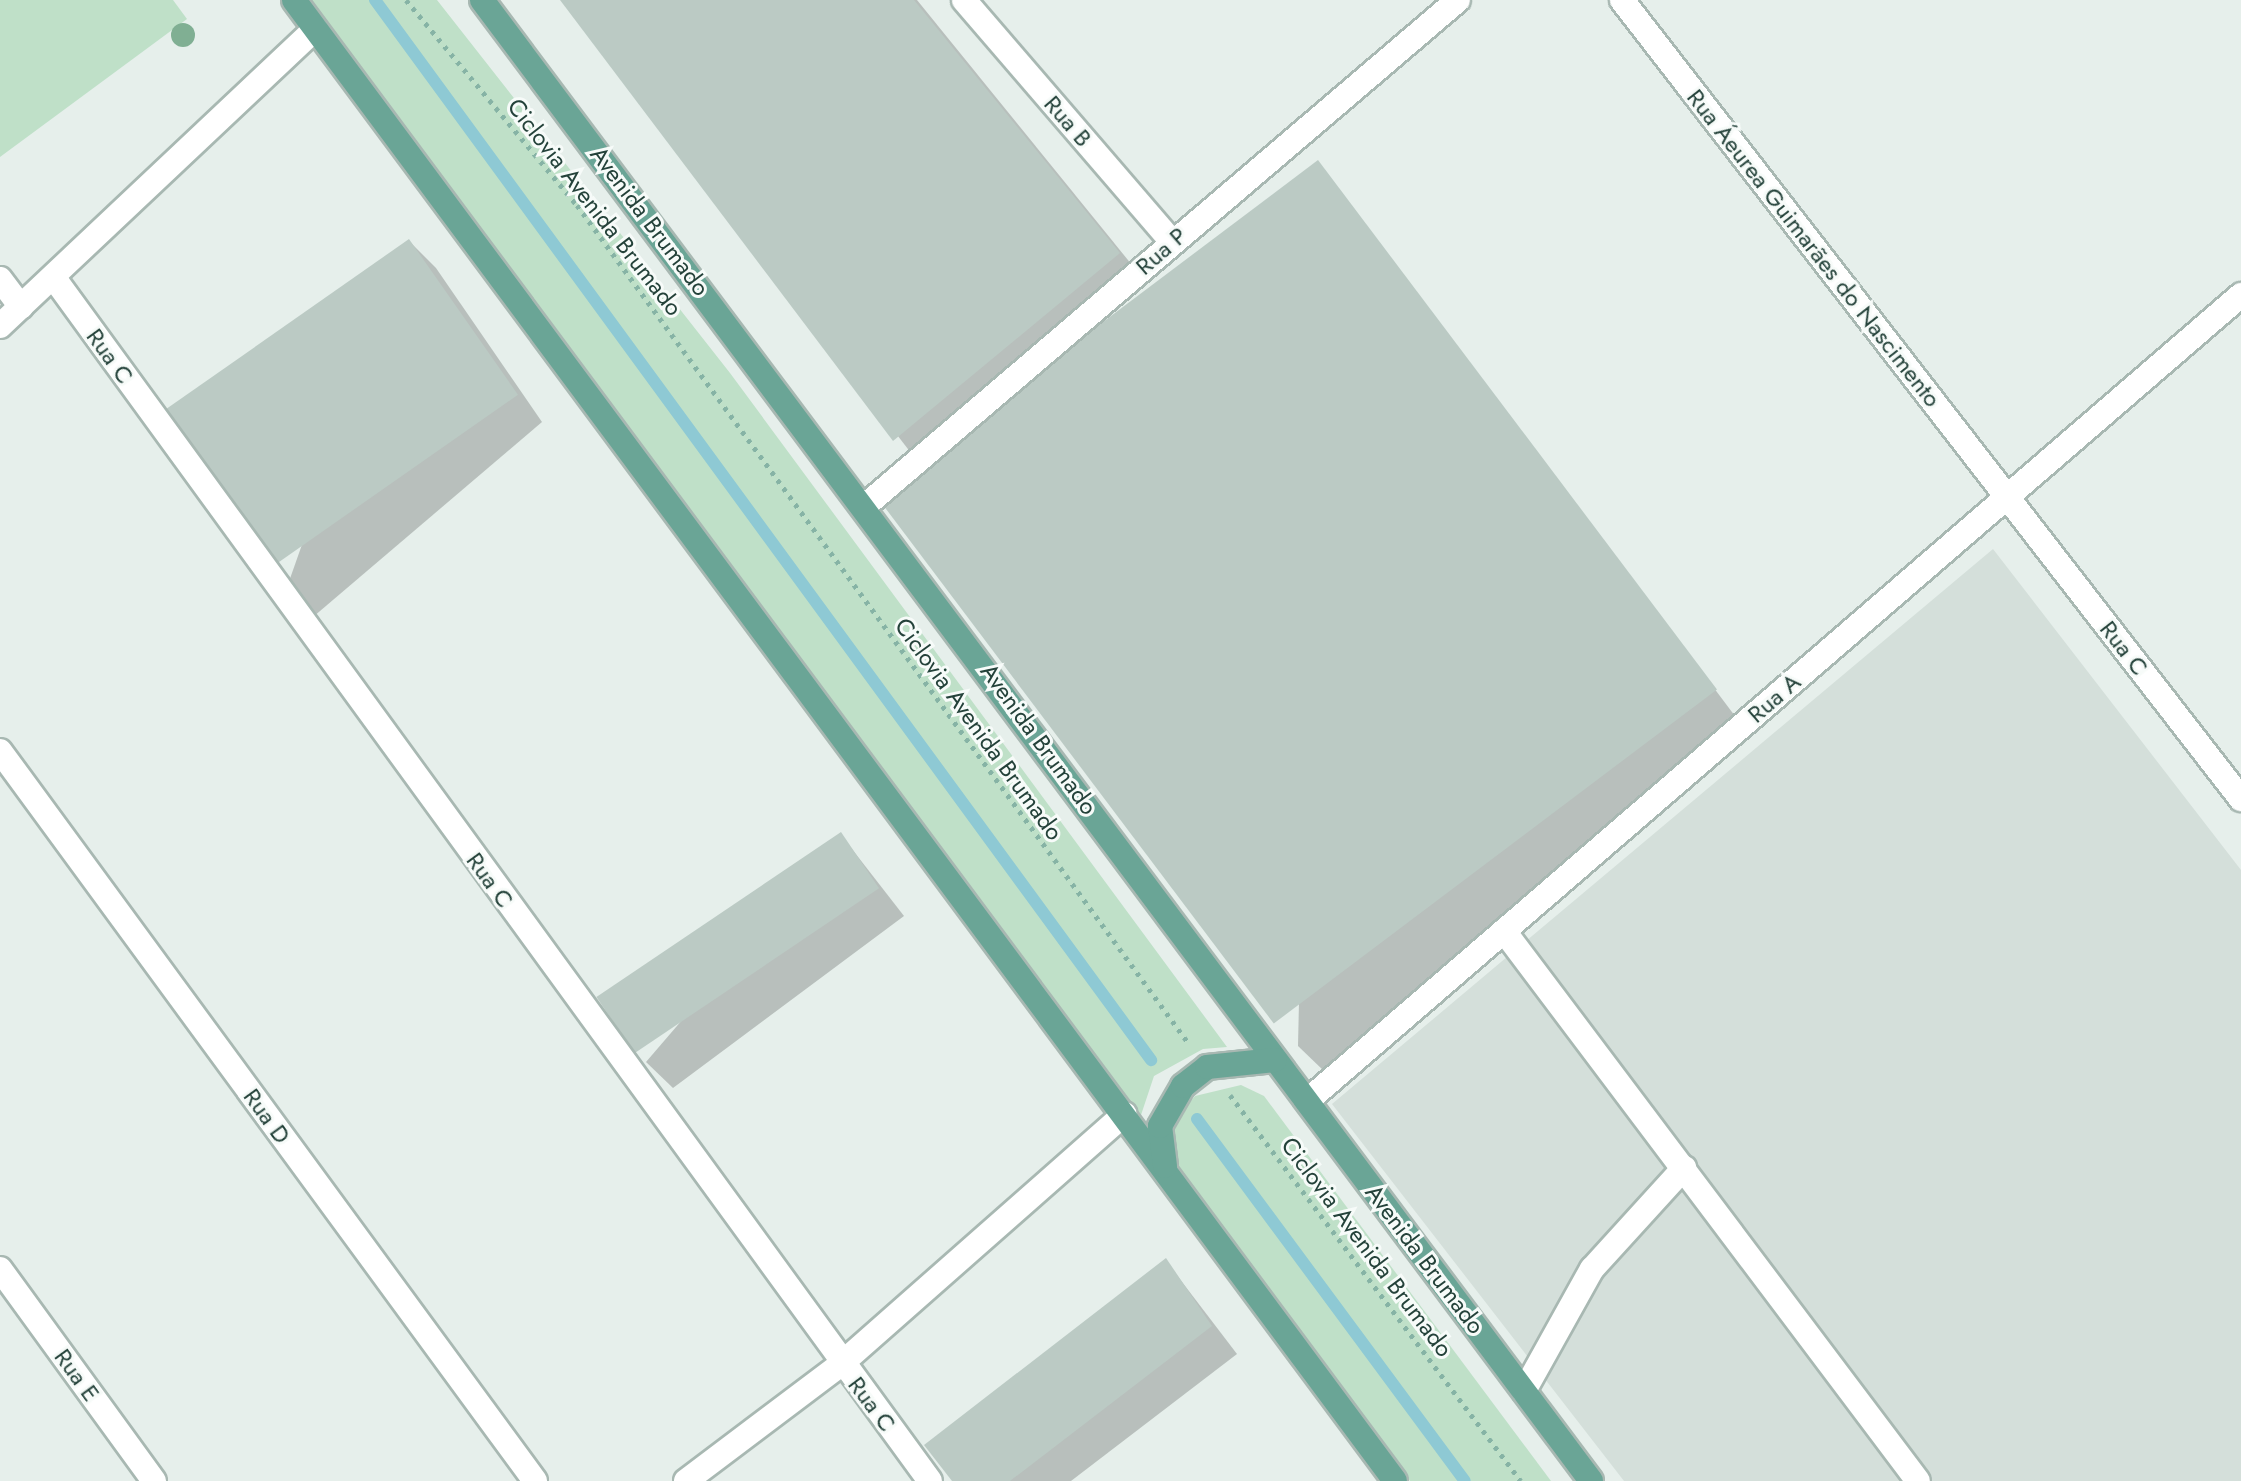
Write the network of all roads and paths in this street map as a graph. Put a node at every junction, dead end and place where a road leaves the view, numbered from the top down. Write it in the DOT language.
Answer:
graph roads {
  1 [pos="294,0"];
  2 [pos="406,0"];
  3 [pos="482,0"];
  4 [pos="964,0"];
  5 [pos="1458,0"];
  6 [pos="1622,0"];
  7 [pos="315,29"];
  8 [pos="1172,242"];
  9 [pos="54,278"];
  10 [pos="0,279"];
  11 [pos="2241,295"];
  12 [pos="21,307"];
  13 [pos="0,326"];
  14 [pos="2007,497"];
  15 [pos="866,505"];
  16 [pos="0,751"];
  17 [pos="2241,799"];
  18 [pos="1504,931"];
  19 [pos="1275,1060"];
  20 [pos="1207,1067"];
  21 [pos="1307,1101"];
  22 [pos="1125,1114"];
  23 [pos="1684,1168"];
  24 [pos="1166,1169"];
  25 [pos="0,1269"];
  26 [pos="841,1364"];
  27 [pos="1524,1391"];
  28 [pos="1391,1480"];
  29 [pos="154,1481"];
  30 [pos="535,1481"];
  31 [pos="686,1481"];
  32 [pos="930,1481"];
  33 [pos="1521,1481"];
  34 [pos="1591,1481"];
  35 [pos="1918,1481"];
  1 -- 7 [label="main road"];
  2 -- 20 [label="path, Ciclovia Avenida Brumado"];
  3 -- 15 [label="main road, Avenida Brumado"];
  4 -- 8 [label="street, Rua B"];
  5 -- 8 [label="street, Rua P"];
  6 -- 14 [label="street, Rua Áeurea Guimarães do Nascimento"];
  7 -- 9 [label="street"];
  7 -- 22 [label="main road"];
  8 -- 15 [label="street, Rua P"];
  9 -- 12 [label="street"];
  9 -- 26 [label="street, Rua C"];
  10 -- 12 [label="street"];
  11 -- 14 [label="street, Rua A"];
  12 -- 13 [label="street"];
  14 -- 17 [label="street, Rua C"];
  14 -- 18 [label="street, Rua A"];
  15 -- 19 [label="main road, Avenida Brumado"];
  16 -- 30 [label="street, Rua D"];
  18 -- 21 [label="street, Rua A"];
  18 -- 23 [label="street"];
  19 -- 20 [label="main road"];
  19 -- 21 [label="main road, Avenida Brumado"];
  20 -- 24 [label="main road"];
  20 -- 33 [label="path, Ciclovia Avenida Brumado"];
  21 -- 27 [label="main road, Avenida Brumado"];
  22 -- 24 [label="main road"];
  22 -- 26 [label="street"];
  23 -- 27 [label="street"];
  23 -- 35 [label="street"];
  24 -- 28 [label="main road"];
  25 -- 29 [label="street, Rua E"];
  26 -- 31 [label="street"];
  26 -- 32 [label="street, Rua C"];
  27 -- 34 [label="main road, Avenida Brumado"];
}
